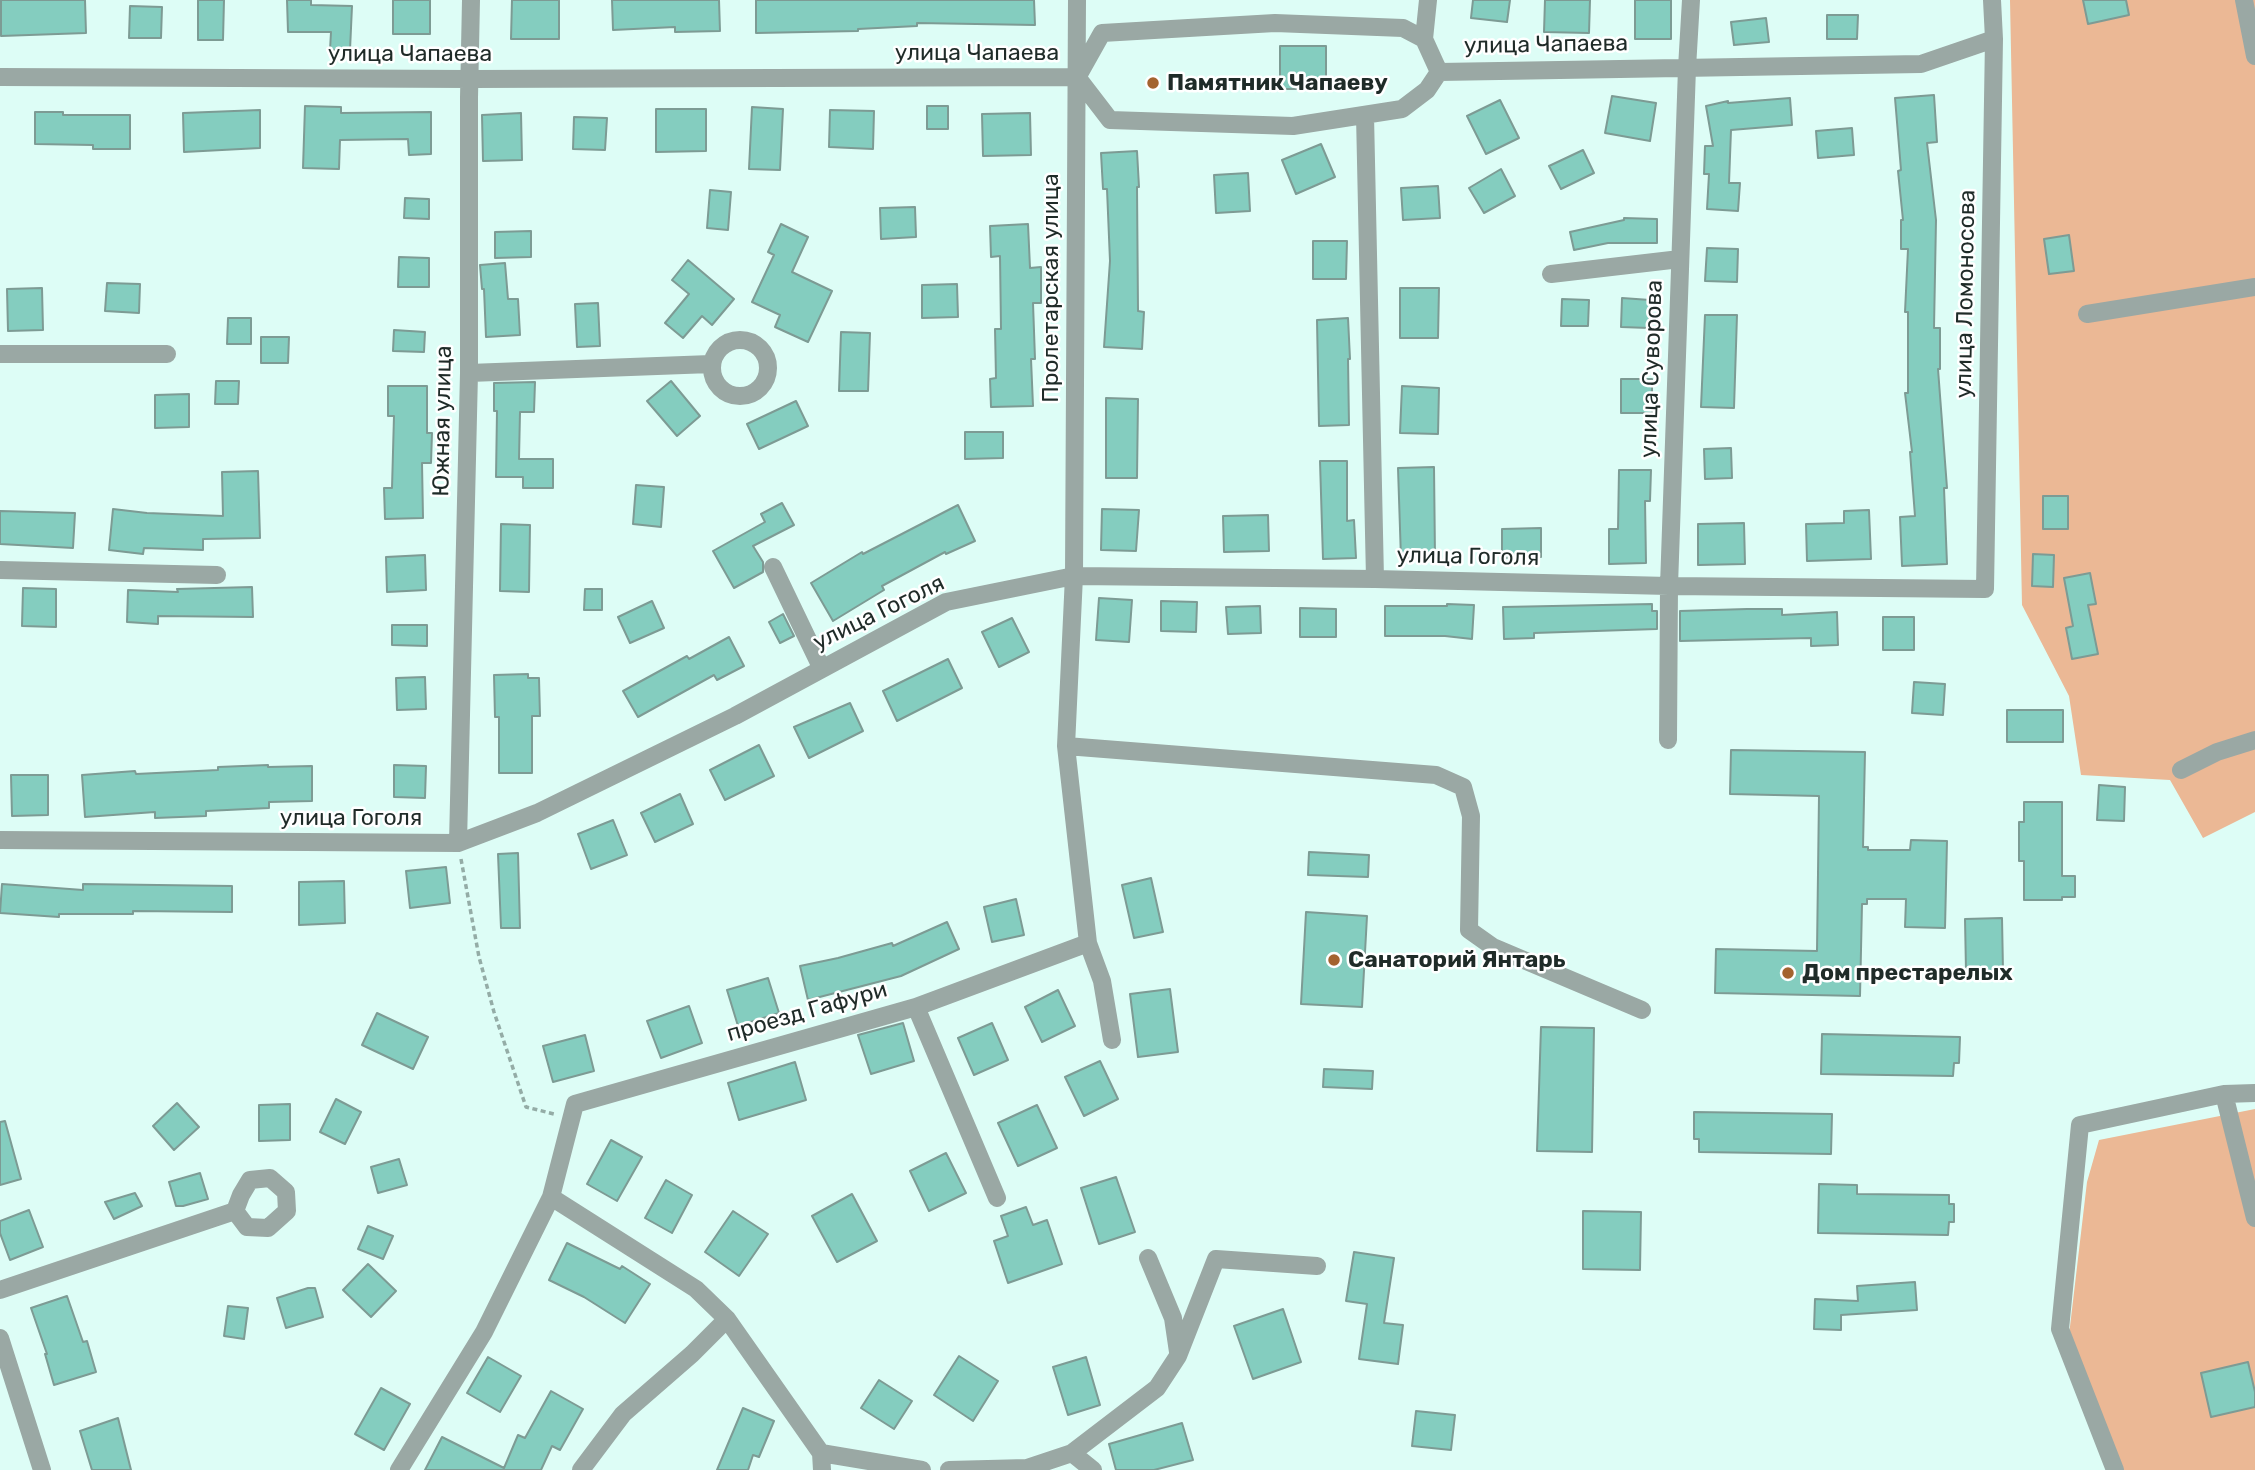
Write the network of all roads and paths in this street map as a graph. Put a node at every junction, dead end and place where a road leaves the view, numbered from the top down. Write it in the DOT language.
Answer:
graph roads {
  1 [pos="471,0"];
  2 [pos="1077,0"];
  3 [pos="1428,0"];
  4 [pos="1691,0"];
  5 [pos="1992,0"];
  6 [pos="2244,0"];
  7 [pos="1424,39"];
  8 [pos="1994,39"];
  9 [pos="2255,56"];
  10 [pos="1687,68"];
  11 [pos="1439,72"];
  12 [pos="0,77"];
  13 [pos="1077,77"];
  14 [pos="471,79"];
  15 [pos="1365,114"];
  16 [pos="1680,259"];
  17 [pos="1551,274"];
  18 [pos="2255,287"];
  19 [pos="2087,314"];
  20 [pos="0,354"];
  21 [pos="167,354"];
  22 [pos="711,364"];
  23 [pos="469,373"];
  24 [pos="774,567"];
  25 [pos="0,570"];
  26 [pos="217,575"];
  27 [pos="1074,576"];
  28 [pos="1375,579"];
  29 [pos="1669,586"];
  30 [pos="1986,589"];
  31 [pos="822,669"];
  32 [pos="1668,740"];
  33 [pos="2255,740"];
  34 [pos="1066,746"];
  35 [pos="2181,770"];
  36 [pos="0,840"];
  37 [pos="457,843"];
  38 [pos="1088,943"];
  39 [pos="916,1007"];
  40 [pos="1642,1010"];
  41 [pos="1112,1040"];
  42 [pos="2255,1093"];
  43 [pos="2224,1094"];
  44 [pos="572,1118"];
  45 [pos="551,1197"];
  46 [pos="997,1199"];
  47 [pos="235,1210"];
  48 [pos="2255,1218"];
  49 [pos="1147,1258"];
  50 [pos="1317,1266"];
  51 [pos="0,1290"];
  52 [pos="726,1319"];
  53 [pos="0,1338"];
  54 [pos="1178,1356"];
  55 [pos="1072,1453"];
  56 [pos="822,1462"];
  57 [pos="42,1470"];
  58 [pos="399,1470"];
  59 [pos="581,1470"];
  60 [pos="922,1470"];
  61 [pos="949,1470"];
  62 [pos="1093,1470"];
  63 [pos="2115,1470"];
  1 -- 14 [label="street, Южная улица"];
  2 -- 13 [label="street, Пролетарская улица"];
  3 -- 7 [label="street"];
  4 -- 10 [label="street, улица Суворова"];
  5 -- 8 [label="street, улица Ломоносова"];
  6 -- 9 [label="street"];
  7 -- 11 [label="street"];
  7 -- 13 [label="street"];
  8 -- 10 [label="street, улица Чапаева"];
  8 -- 30 [label="street, улица Ломоносова"];
  10 -- 11 [label="street, улица Чапаева"];
  10 -- 16 [label="street, улица Суворова"];
  11 -- 15 [label="street, улица Чапаева"];
  12 -- 14 [label="street, улица Чапаева"];
  13 -- 14 [label="street, улица Чапаева"];
  13 -- 15 [label="street, улица Чапаева"];
  13 -- 27 [label="street, Пролетарская улица"];
  14 -- 23 [label="street, Южная улица"];
  15 -- 28 [label="street"];
  16 -- 17 [label="street"];
  16 -- 29 [label="street, улица Суворова"];
  18 -- 19 [label="street"];
  20 -- 21 [label="street"];
  22 -- 23 [label="street"];
  23 -- 37 [label="street, Южная улица"];
  24 -- 31 [label="street"];
  25 -- 26 [label="street"];
  27 -- 28 [label="street, улица Гоголя"];
  27 -- 31 [label="street, улица Гоголя"];
  27 -- 34 [label="street"];
  28 -- 29 [label="street, улица Гоголя"];
  29 -- 30 [label="street, улица Гоголя"];
  29 -- 32 [label="street, улица Суворова"];
  31 -- 37 [label="street, улица Гоголя"];
  33 -- 35 [label="street"];
  34 -- 38 [label="street"];
  34 -- 40 [label="street"];
  36 -- 37 [label="street, улица Гоголя"];
  37 -- 44 [label="path"];
  38 -- 39 [label="street, проезд Гафури"];
  38 -- 41 [label="street"];
  39 -- 44 [label="street, проезд Гафури"];
  39 -- 46 [label="street"];
  42 -- 43 [label="street"];
  43 -- 48 [label="street"];
  43 -- 63 [label="street"];
  44 -- 45 [label="street"];
  45 -- 52 [label="street"];
  45 -- 58 [label="street"];
  47 -- 51 [label="street"];
  49 -- 54 [label="street"];
  50 -- 54 [label="street"];
  52 -- 56 [label="street"];
  52 -- 59 [label="street"];
  53 -- 57 [label="street"];
  54 -- 55 [label="street"];
  55 -- 61 [label="street"];
  55 -- 62 [label="street"];
  56 -- 60 [label="street"];
}
